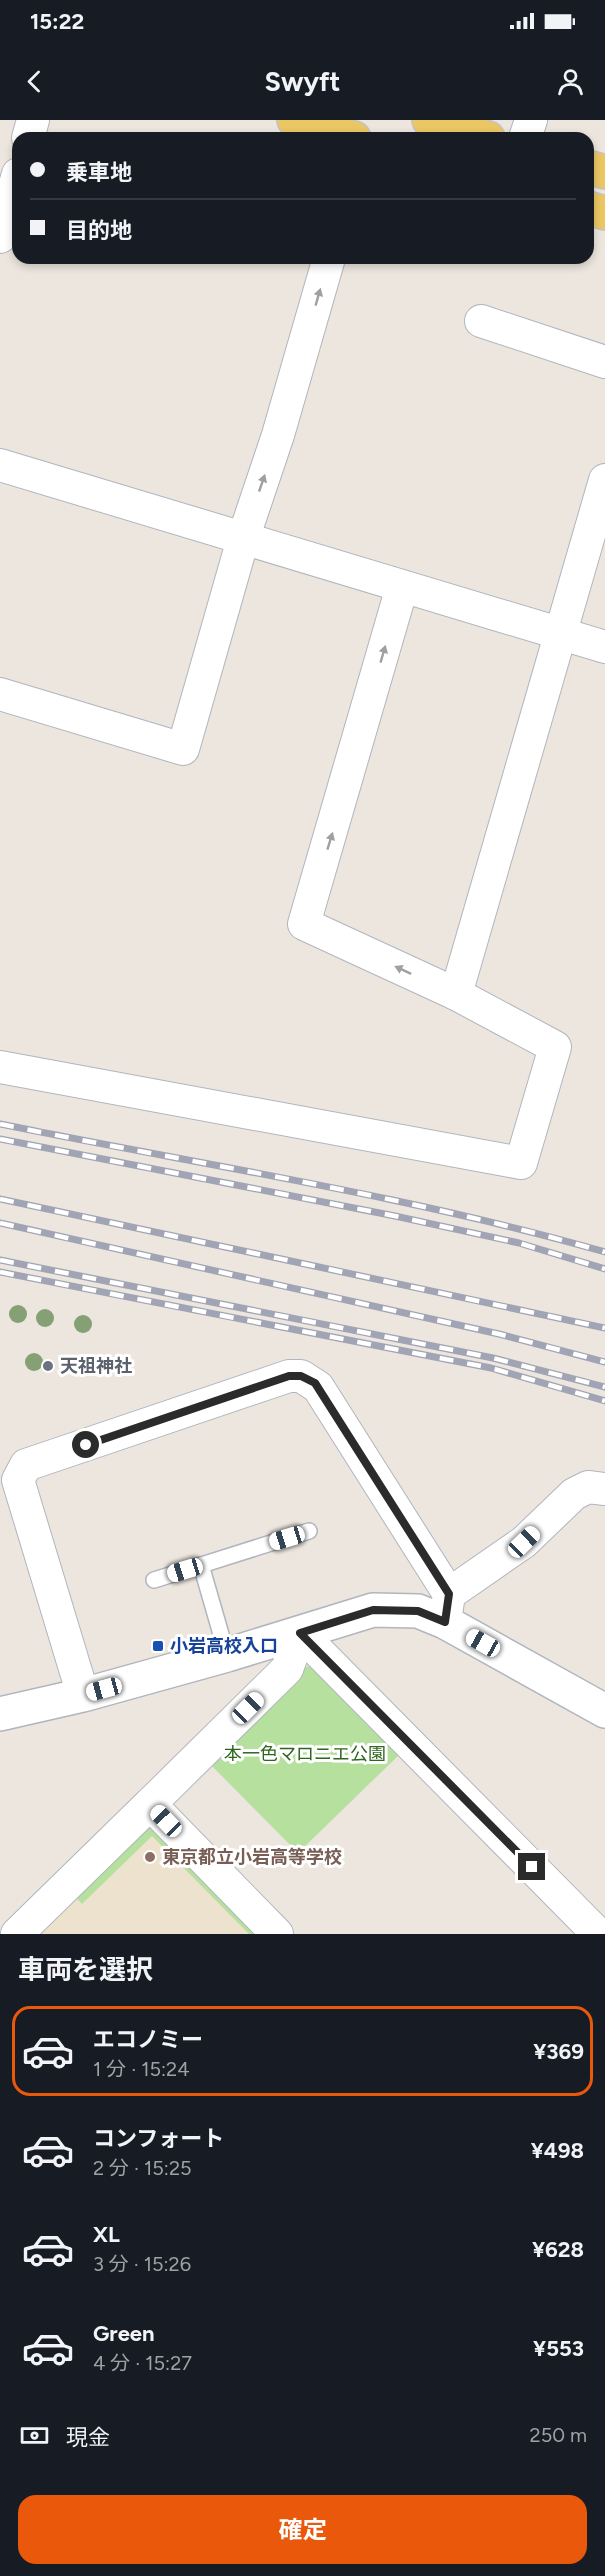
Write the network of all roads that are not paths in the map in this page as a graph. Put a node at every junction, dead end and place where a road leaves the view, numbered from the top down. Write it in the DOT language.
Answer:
graph roads {
  1 [pos="294,120"];
  2 [pos="429,120"];
  3 [pos="334,132"];
  4 [pos="468,132"];
  5 [pos="12,195"];
  6 [pos="0,237"];
  7 [pos="327,264"];
  8 [pos="481,321"];
  9 [pos="605,362"];
  10 [pos="0,465"];
  11 [pos="605,480"];
  12 [pos="243,538"];
  13 [pos="402,587"];
  14 [pos="560,635"];
  15 [pos="605,648"];
  16 [pos="0,694"];
  17 [pos="456,994"];
  18 [pos="0,1067"];
  19 [pos="605,1489"];
  20 [pos="309,1531"];
  21 [pos="201,1565"];
  22 [pos="154,1580"];
  23 [pos="447,1608"];
  24 [pos="300,1633"];
  25 [pos="227,1655"];
  26 [pos="83,1695"];
  27 [pos="605,1711"];
  28 [pos="0,1714"];
  29 [pos="150,1804"];
  30 [pos="17,1934"];
  31 [pos="277,1934"];
  32 [pos="598,1934"];
  1 -- 3 [label="main road"];
  2 -- 4 [label="main road"];
  5 -- 6 [label="street"];
  12 -- 7 [label="street, one-way"];
  8 -- 9 [label="street"];
  10 -- 12 [label="street"];
  11 -- 14 [label="street"];
  12 -- 13 [label="street"];
  12 -- 16 [label="street"];
  13 -- 14 [label="street"];
  17 -- 13 [label="street, one-way"];
  14 -- 15 [label="street"];
  14 -- 17 [label="street"];
  17 -- 18 [label="street"];
  19 -- 23 [label="street"];
  20 -- 21 [label="lane"];
  21 -- 22 [label="lane"];
  21 -- 25 [label="lane"];
  23 -- 24 [label="street"];
  23 -- 26 [label="street"];
  23 -- 27 [label="street"];
  24 -- 25 [label="street"];
  24 -- 29 [label="street"];
  24 -- 32 [label="street"];
  25 -- 26 [label="street"];
  26 -- 28 [label="street"];
  29 -- 30 [label="street"];
  29 -- 31 [label="street"];
}
